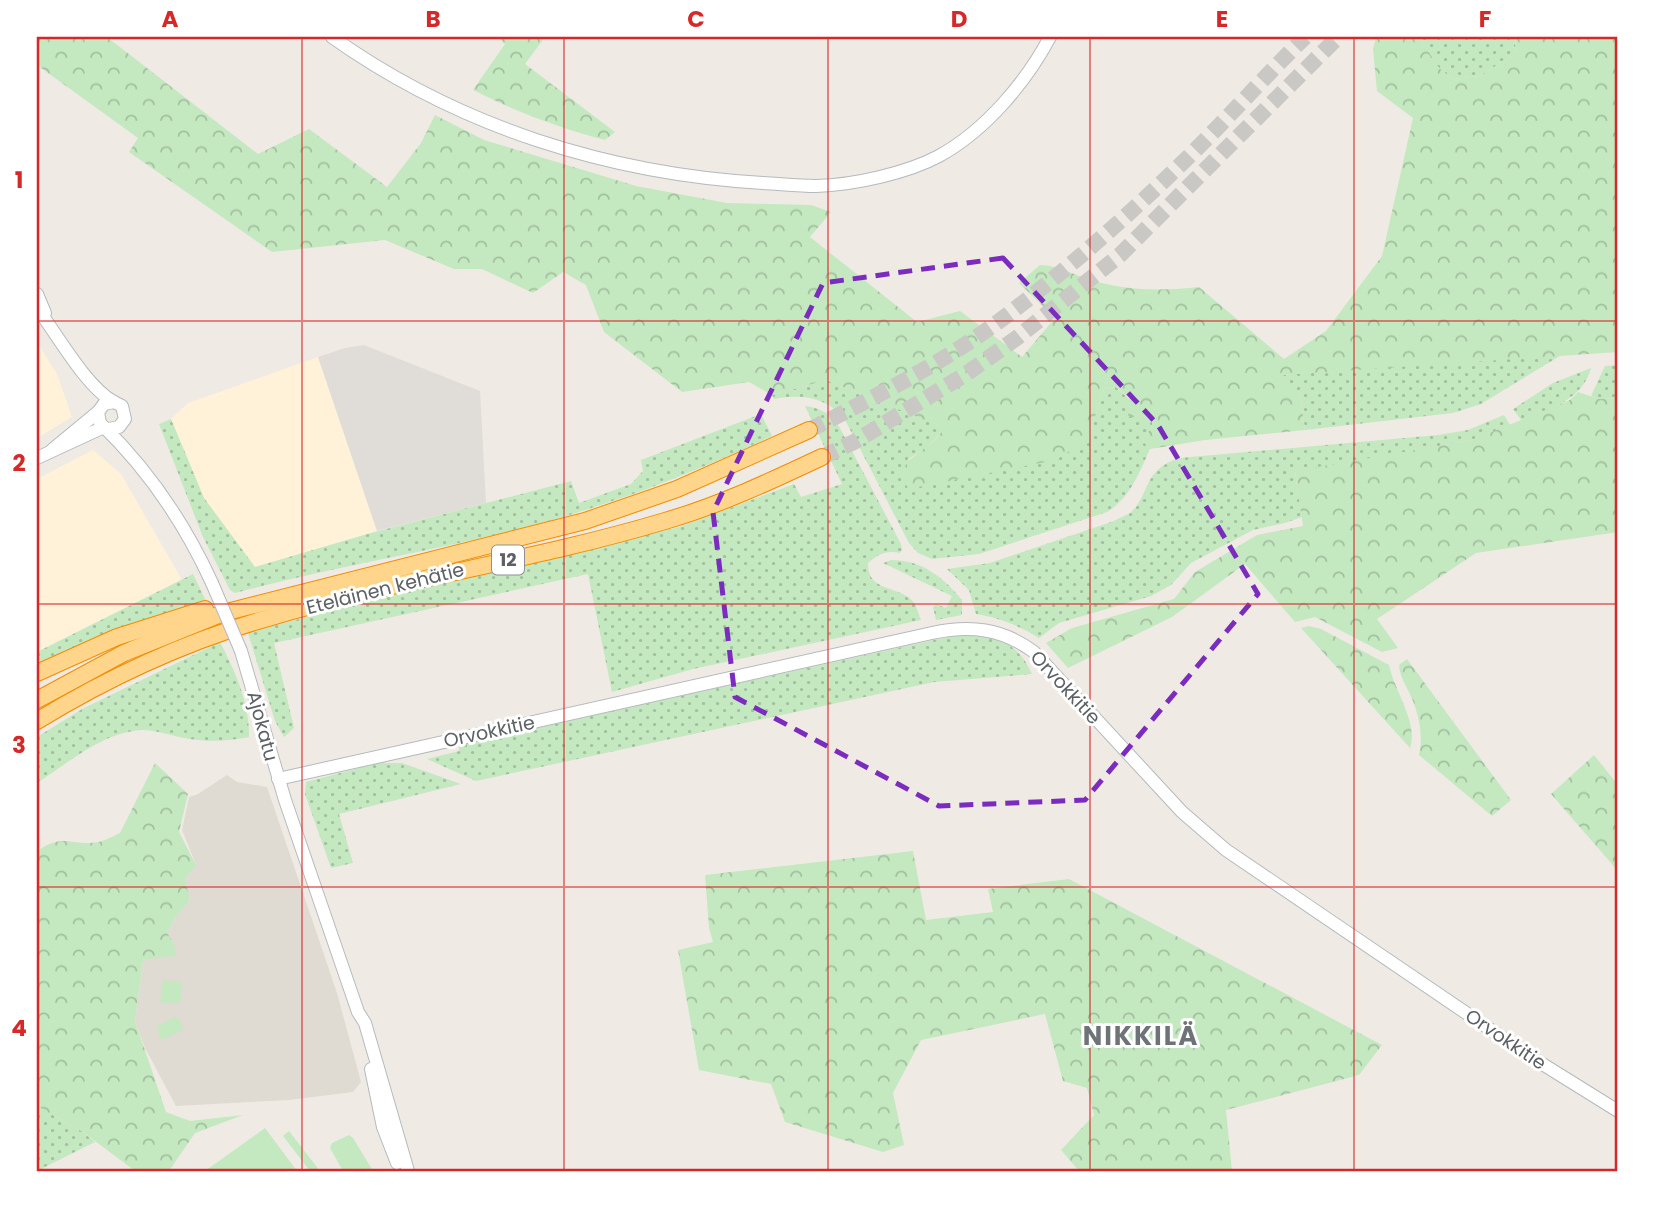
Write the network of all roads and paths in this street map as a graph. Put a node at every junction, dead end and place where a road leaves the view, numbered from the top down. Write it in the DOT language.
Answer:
graph roads {
  1 [pos="332,37"];
  2 [pos="1051,37"];
  3 [pos="37,294"];
  4 [pos="37,308"];
  5 [pos="48,323"];
  6 [pos="91,383"];
  7 [pos="114,402"];
  8 [pos="100,409"];
  9 [pos="122,424"];
  10 [pos="106,428"];
  11 [pos="809,430"];
  12 [pos="52,450"];
  13 [pos="134,457"];
  14 [pos="822,457"];
  15 [pos="37,458"];
  16 [pos="436,558"];
  17 [pos="37,673"];
  18 [pos="37,700"];
  19 [pos="37,721"];
  20 [pos="278,779"];
  21 [pos="358,1012"];
  22 [pos="1618,1111"];
  23 [pos="400,1171"];
  24 [pos="408,1171"];
  1 -- 2 [label="street"];
  3 -- 5 [label="street"];
  4 -- 5 [label="street"];
  5 -- 6 [label="street"];
  6 -- 7 [label="street"];
  6 -- 8 [label="street"];
  7 -- 8 [label="street"];
  7 -- 9 [label="street"];
  8 -- 10 [label="street"];
  8 -- 12 [label="street"];
  9 -- 10 [label="street"];
  9 -- 13 [label="street, Ajokatu"];
  10 -- 12 [label="street"];
  10 -- 13 [label="street, Ajokatu"];
  11 -- 16 [label="highway, Eteläinen kehätie / 12"];
  12 -- 15 [label="street"];
  13 -- 20 [label="street, Ajokatu, bridge"];
  14 -- 19 [label="highway, Eteläinen kehätie / 12"];
  16 -- 17 [label="highway"];
  16 -- 18 [label="highway, Eteläinen kehätie / 12"];
  20 -- 21 [label="street, Ajokatu"];
  20 -- 22 [label="street, Orvokkitie"];
  21 -- 23 [label="street, Ajokatu"];
  21 -- 24 [label="street, Ajokatu"];
}
